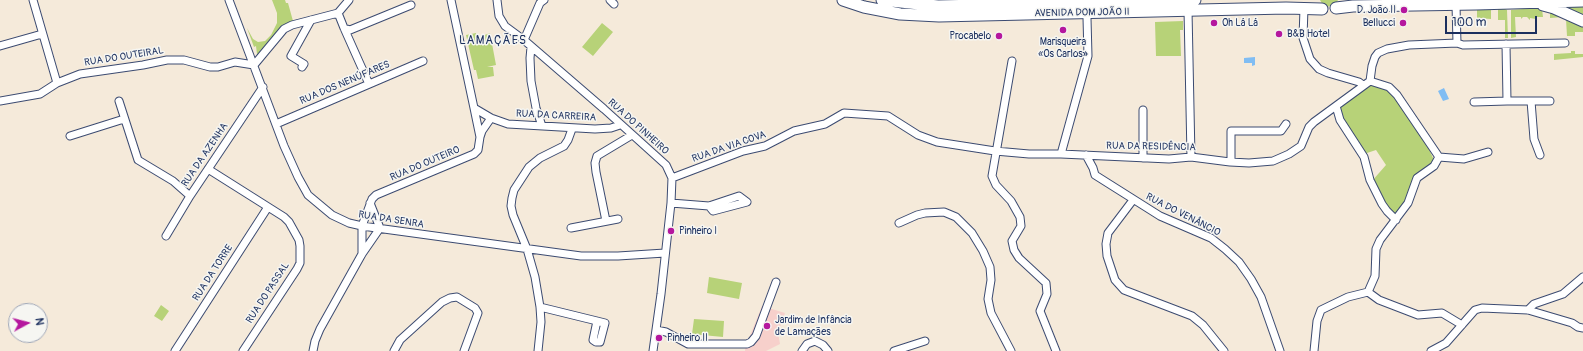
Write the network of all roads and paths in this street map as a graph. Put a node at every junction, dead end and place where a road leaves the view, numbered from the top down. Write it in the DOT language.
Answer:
graph roads {
  1 [pos="33,0"];
  2 [pos="229,0"];
  3 [pos="349,0"];
  4 [pos="451,0"];
  5 [pos="498,0"];
  6 [pos="544,0"];
  7 [pos="843,0"];
  8 [pos="882,0"];
  9 [pos="1152,0"];
  10 [pos="1196,0"];
  11 [pos="1583,1"];
  12 [pos="1534,3"];
  13 [pos="1319,4"];
  14 [pos="1338,4"];
  15 [pos="1456,4"];
  16 [pos="411,5"];
  17 [pos="1304,8"];
  18 [pos="1188,10"];
  19 [pos="338,13"];
  20 [pos="1087,18"];
  21 [pos="311,20"];
  22 [pos="1583,21"];
  23 [pos="344,28"];
  24 [pos="42,34"];
  25 [pos="524,40"];
  26 [pos="1457,43"];
  27 [pos="1565,43"];
  28 [pos="1506,44"];
  29 [pos="0,46"];
  30 [pos="531,47"];
  31 [pos="422,61"];
  32 [pos="1012,61"];
  33 [pos="254,65"];
  34 [pos="302,68"];
  35 [pos="57,83"];
  36 [pos="1366,83"];
  37 [pos="369,84"];
  38 [pos="263,87"];
  39 [pos="119,100"];
  40 [pos="0,101"];
  41 [pos="1507,101"];
  42 [pos="1531,101"];
  43 [pos="1550,101"];
  44 [pos="1474,102"];
  45 [pos="1336,106"];
  46 [pos="474,108"];
  47 [pos="1143,110"];
  48 [pos="491,118"];
  49 [pos="124,119"];
  50 [pos="276,124"];
  51 [pos="1286,124"];
  52 [pos="620,125"];
  53 [pos="542,126"];
  54 [pos="572,129"];
  55 [pos="632,135"];
  56 [pos="70,136"];
  57 [pos="480,137"];
  58 [pos="995,151"];
  59 [pos="1488,152"];
  60 [pos="1061,154"];
  61 [pos="1086,155"];
  62 [pos="1540,155"];
  63 [pos="1102,156"];
  64 [pos="1191,157"];
  65 [pos="1439,157"];
  66 [pos="1143,158"];
  67 [pos="1231,162"];
  68 [pos="1093,168"];
  69 [pos="208,169"];
  70 [pos="672,178"];
  71 [pos="190,196"];
  72 [pos="1133,200"];
  73 [pos="370,203"];
  74 [pos="671,203"];
  75 [pos="709,206"];
  76 [pos="268,207"];
  77 [pos="618,219"];
  78 [pos="1396,220"];
  79 [pos="606,221"];
  80 [pos="899,223"];
  81 [pos="362,226"];
  82 [pos="380,228"];
  83 [pos="571,228"];
  84 [pos="166,236"];
  85 [pos="527,250"];
  86 [pos="665,253"];
  87 [pos="362,254"];
  88 [pos="1583,277"];
  89 [pos="776,282"];
  90 [pos="1368,292"];
  91 [pos="540,307"];
  92 [pos="1528,310"];
  93 [pos="597,321"];
  94 [pos="1462,325"];
  95 [pos="1583,328"];
  96 [pos="656,330"];
  97 [pos="925,341"];
  98 [pos="175,351"];
  99 [pos="243,351"];
  100 [pos="313,351"];
  101 [pos="394,351"];
  102 [pos="464,351"];
  103 [pos="538,351"];
  104 [pos="653,351"];
  105 [pos="802,351"];
  106 [pos="828,351"];
  107 [pos="894,351"];
  108 [pos="1011,351"];
  109 [pos="1056,351"];
  110 [pos="1224,351"];
  111 [pos="1280,351"];
  112 [pos="1314,351"];
  113 [pos="1430,351"];
  1 -- 24 [label="street"];
  2 -- 33 [label="street, RUA DA SENRA"];
  3 -- 19 [label="street"];
  4 -- 46 [label="street"];
  5 -- 25 [label="street, RUA DO PINHEIRO"];
  6 -- 25 [label="street"];
  7 -- 18 [label="main road, AVENIDA DOM JOÃO II"];
  8 -- 9 [label="main road, AVENIDA DOM JOÃO II"];
  9 -- 10 [label="main road, AVENIDA DOM JOÃO II"];
  11 -- 12 [label="main road, AVENIDA DOM JOÃO II"];
  12 -- 15 [label="main road, AVENIDA DOM JOÃO II"];
  12 -- 22 [label="main road"];
  13 -- 14 [label="main road, AVENIDA DOM JOÃO II"];
  13 -- 17 [label="main road, AVENIDA DOM JOÃO II"];
  14 -- 15 [label="main road, AVENIDA DOM JOÃO II"];
  15 -- 26 [label="street"];
  16 -- 23 [label="street"];
  17 -- 18 [label="main road, AVENIDA DOM JOÃO II"];
  17 -- 36 [label="street"];
  18 -- 64 [label="street"];
  19 -- 21 [label="street"];
  19 -- 23 [label="street"];
  20 -- 60 [label="street"];
  21 -- 33 [label="street"];
  21 -- 34 [label="street"];
  23 -- 37 [label="street"];
  24 -- 29 [label="street"];
  24 -- 35 [label="street"];
  25 -- 30 [label="street, RUA DO PINHEIRO"];
  26 -- 28 [label="street"];
  26 -- 36 [label="street"];
  27 -- 28 [label="street"];
  28 -- 41 [label="street"];
  30 -- 52 [label="street, RUA DO PINHEIRO"];
  30 -- 53 [label="street"];
  31 -- 37 [label="street, RUA DOS NENÚFARES"];
  32 -- 58 [label="street"];
  33 -- 35 [label="street, RUA DO OUTEIRAL"];
  33 -- 38 [label="street, RUA DA SENRA"];
  35 -- 40 [label="street, RUA DO OUTEIRAL"];
  36 -- 45 [label="street, RUA DA RESIDÊNCIA"];
  36 -- 65 [label="street"];
  37 -- 50 [label="street, RUA DOS NENÚFARES"];
  38 -- 50 [label="street, RUA DA SENRA"];
  38 -- 69 [label="street, RUA DA AZENHA"];
  39 -- 49 [label="street"];
  41 -- 42 [label="street"];
  41 -- 44 [label="street"];
  42 -- 43 [label="street"];
  42 -- 62 [label="street"];
  45 -- 67 [label="street, RUA DA RESIDÊNCIA"];
  45 -- 78 [label="street"];
  46 -- 48 [label="street, RUA DA CARREIRA"];
  46 -- 57 [label="street"];
  47 -- 66 [label="street"];
  48 -- 53 [label="street, RUA DA CARREIRA"];
  48 -- 57 [label="street"];
  49 -- 56 [label="street"];
  49 -- 71 [label="street"];
  50 -- 81 [label="street, RUA DA SENRA"];
  51 -- 67 [label="street"];
  52 -- 54 [label="street, RUA DA CARREIRA"];
  52 -- 55 [label="street, RUA DO PINHEIRO"];
  53 -- 54 [label="street, RUA DA CARREIRA"];
  54 -- 85 [label="street"];
  55 -- 70 [label="street, RUA DO PINHEIRO"];
  55 -- 79 [label="street"];
  57 -- 73 [label="street, RUA DO OUTEIRO"];
  58 -- 60 [label="street, RUA DA VIA COVA"];
  58 -- 70 [label="street, RUA DA VIA COVA"];
  58 -- 109 [label="street"];
  59 -- 65 [label="street"];
  60 -- 61 [label="street, RUA DA RESIDÊNCIA"];
  61 -- 63 [label="street, RUA DA RESIDÊNCIA"];
  61 -- 68 [label="street, RUA DO VENÂNCIO"];
  63 -- 66 [label="street, RUA DA RESIDÊNCIA"];
  63 -- 68 [label="street"];
  64 -- 66 [label="street, RUA DA RESIDÊNCIA"];
  64 -- 67 [label="street, RUA DA RESIDÊNCIA"];
  65 -- 78 [label="street"];
  68 -- 72 [label="street, RUA DO VENÂNCIO"];
  69 -- 71 [label="street, RUA DA AZENHA"];
  69 -- 76 [label="street, RUA DO PASSAL"];
  70 -- 74 [label="street"];
  71 -- 84 [label="street, RUA DA AZENHA"];
  72 -- 110 [label="street, RUA DO VENÂNCIO"];
  72 -- 111 [label="street, RUA DO VENÂNCIO"];
  73 -- 81 [label="street"];
  73 -- 82 [label="street"];
  74 -- 75 [label="street"];
  74 -- 86 [label="street"];
  76 -- 98 [label="street, RUA DA TORRE"];
  76 -- 99 [label="street, RUA DO PASSAL"];
  77 -- 79 [label="street"];
  78 -- 90 [label="street"];
  79 -- 83 [label="street"];
  80 -- 108 [label="street"];
  81 -- 82 [label="street, RUA DA SENRA"];
  81 -- 87 [label="street"];
  82 -- 85 [label="street, RUA DA SENRA"];
  82 -- 87 [label="street"];
  85 -- 86 [label="street, RUA DA SENRA"];
  85 -- 91 [label="street"];
  86 -- 96 [label="street"];
  87 -- 100 [label="street"];
  88 -- 92 [label="street"];
  89 -- 96 [label="street"];
  90 -- 94 [label="street"];
  90 -- 112 [label="street"];
  91 -- 93 [label="street"];
  91 -- 103 [label="street"];
  92 -- 94 [label="street"];
  92 -- 95 [label="street"];
  94 -- 113 [label="street"];
  96 -- 104 [label="street"];
  97 -- 107 [label="street"];
  101 -- 102 [label="street"];
  105 -- 106 [label="street"];
}
